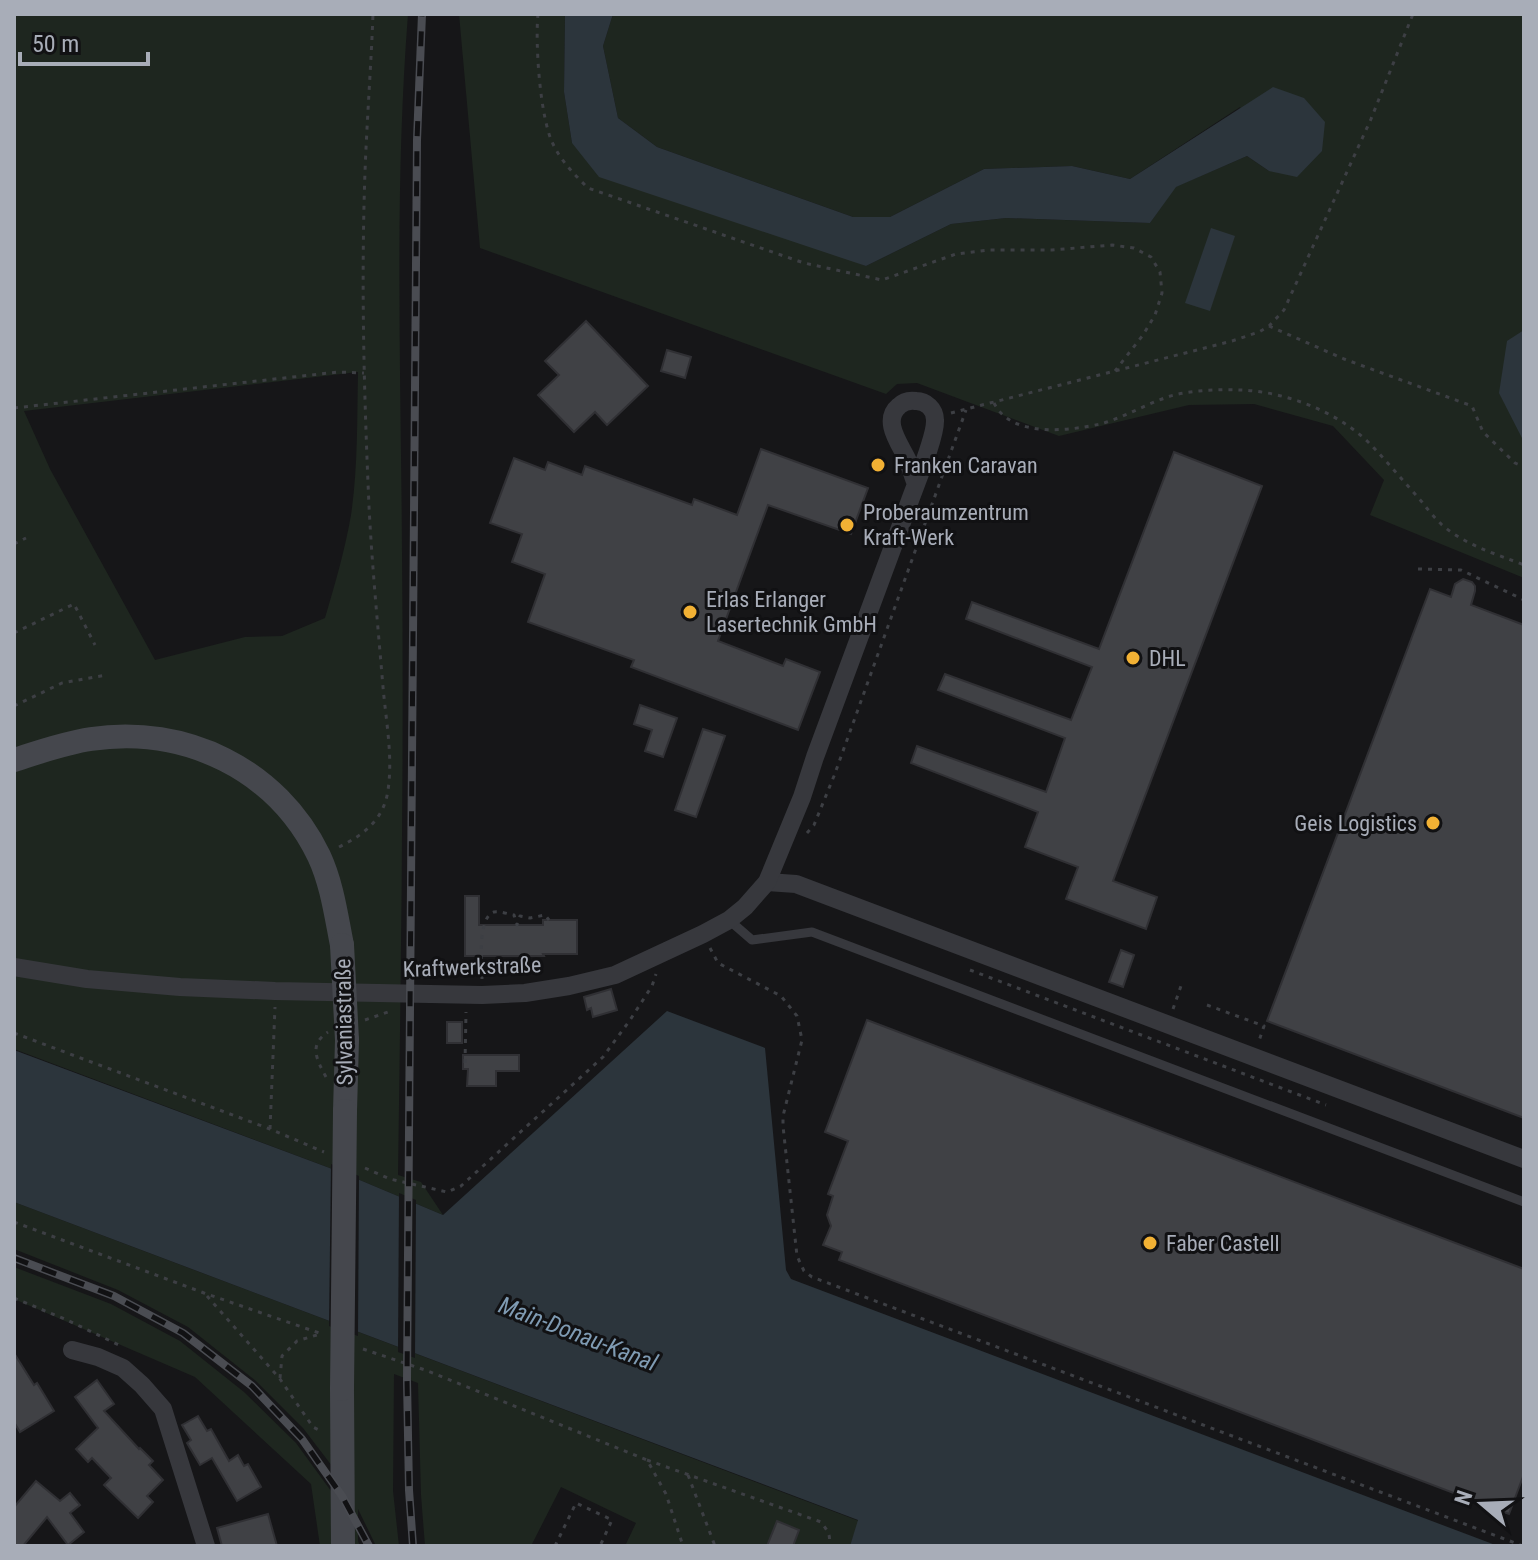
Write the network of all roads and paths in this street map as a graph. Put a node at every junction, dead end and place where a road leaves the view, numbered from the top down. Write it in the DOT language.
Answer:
graph roads {
  1 [pos="373,14"];
  2 [pos="538,14"];
  3 [pos="1413,14"];
  4 [pos="1269,326"];
  5 [pos="1115,371"];
  6 [pos="364,373"];
  7 [pos="994,403"];
  8 [pos="14,408"];
  9 [pos="1524,467"];
  10 [pos="916,484"];
  11 [pos="26,538"];
  12 [pos="14,544"];
  13 [pos="1524,565"];
  14 [pos="1418,569"];
  15 [pos="1524,600"];
  16 [pos="14,633"];
  17 [pos="95,645"];
  18 [pos="106,675"];
  19 [pos="14,706"];
  20 [pos="14,760"];
  21 [pos="807,833"];
  22 [pos="359,837"];
  23 [pos="767,882"];
  24 [pos="549,920"];
  25 [pos="729,920"];
  26 [pos="703,934"];
  27 [pos="14,967"];
  28 [pos="658,969"];
  29 [pos="1181,986"];
  30 [pos="275,991"];
  31 [pos="473,1000"];
  32 [pos="1207,1005"];
  33 [pos="1167,1024"];
  34 [pos="14,1033"];
  35 [pos="1254,1056"];
  36 [pos="465,1063"];
  37 [pos="1524,1159"];
  38 [pos="461,1186"];
  39 [pos="1524,1202"];
  40 [pos="14,1222"];
  41 [pos="204,1293"];
  42 [pos="14,1298"];
  43 [pos="320,1334"];
  44 [pos="334,1339"];
  45 [pos="361,1348"];
  46 [pos="72,1350"];
  47 [pos="129,1351"];
  48 [pos="280,1379"];
  49 [pos="313,1427"];
  50 [pos="647,1460"];
  51 [pos="688,1475"];
  52 [pos="206,1546"];
  53 [pos="343,1546"];
  54 [pos="555,1546"];
  55 [pos="600,1546"];
  56 [pos="683,1546"];
  57 [pos="715,1546"];
  58 [pos="827,1546"];
  59 [pos="1523,1546"];
  1 -- 6 [label="path"];
  2 -- 5 [label="path"];
  3 -- 4 [label="path"];
  4 -- 5 [label="path"];
  4 -- 9 [label="path"];
  5 -- 7 [label="path"];
  6 -- 8 [label="path"];
  6 -- 22 [label="path"];
  7 -- 13 [label="path"];
  7 -- 21 [label="path"];
  10 -- 23 [label="street, Kraftwerkstraße"];
  11 -- 12 [label="path"];
  14 -- 15 [label="path"];
  16 -- 17 [label="path"];
  18 -- 19 [label="path"];
  20 -- 53 [label="street, Sylvaniastraße, bridge"];
  23 -- 25 [label="street, Kraftwerkstraße"];
  23 -- 33 [label="street"];
  24 -- 31 [label="path"];
  25 -- 26 [label="street, Kraftwerkstraße"];
  25 -- 39 [label="lane"];
  26 -- 31 [label="street, Kraftwerkstraße"];
  26 -- 59 [label="path"];
  27 -- 30 [label="street, Kraftwerkstraße"];
  28 -- 38 [label="path"];
  29 -- 33 [label="path"];
  30 -- 31 [label="street, Kraftwerkstraße"];
  30 -- 34 [label="path"];
  31 -- 36 [label="path"];
  32 -- 35 [label="path"];
  33 -- 35 [label="street"];
  35 -- 37 [label="street"];
  40 -- 41 [label="path"];
  41 -- 43 [label="path"];
  41 -- 48 [label="path"];
  42 -- 47 [label="path"];
  43 -- 44 [label="path"];
  43 -- 48 [label="path"];
  45 -- 50 [label="path"];
  46 -- 52 [label="street"];
  48 -- 49 [label="path"];
  50 -- 51 [label="path"];
  50 -- 56 [label="path"];
  51 -- 57 [label="path"];
  51 -- 58 [label="path"];
  54 -- 55 [label="path"];
}
